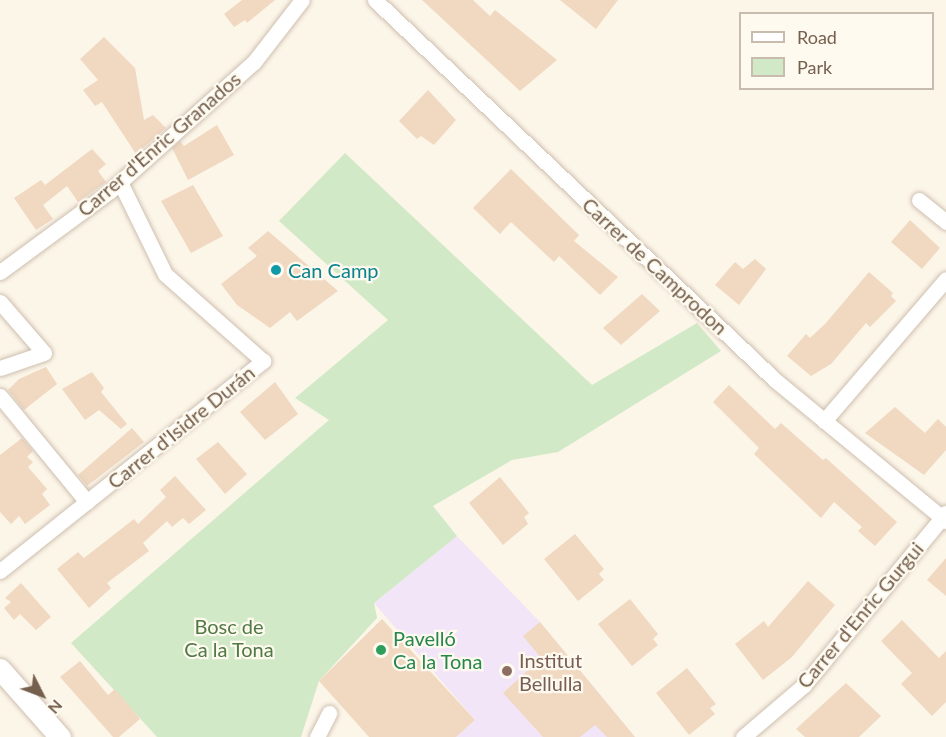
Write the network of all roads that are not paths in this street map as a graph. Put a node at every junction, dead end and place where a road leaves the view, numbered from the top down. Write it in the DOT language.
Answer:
graph roads {
  1 [pos="302,0"];
  2 [pos="375,0"];
  3 [pos="120,182"];
  4 [pos="919,200"];
  5 [pos="946,222"];
  6 [pos="0,272"];
  7 [pos="946,279"];
  8 [pos="0,302"];
  9 [pos="0,368"];
  10 [pos="0,396"];
  11 [pos="824,421"];
  12 [pos="87,502"];
  13 [pos="945,517"];
  14 [pos="0,571"];
  15 [pos="0,669"];
  16 [pos="329,713"];
  17 [pos="60,737"];
  18 [pos="317,737"];
  19 [pos="743,737"];
  1 -- 3 [label="street, Carrer d'Enric Granados"];
  2 -- 11 [label="street, Carrer de Camprodon"];
  3 -- 6 [label="street, Carrer d'Enric Granados"];
  3 -- 12 [label="street, Carrer d'Isidre Durán"];
  4 -- 5 [label="street"];
  7 -- 11 [label="street"];
  8 -- 9 [label="street"];
  10 -- 12 [label="street"];
  11 -- 13 [label="street, Carrer de Camprodon"];
  12 -- 14 [label="street, Carrer d'Isidre Durán"];
  13 -- 19 [label="street, Carrer d'Enric Gurgui"];
  15 -- 17 [label="street"];
  16 -- 18 [label="street"];
}
